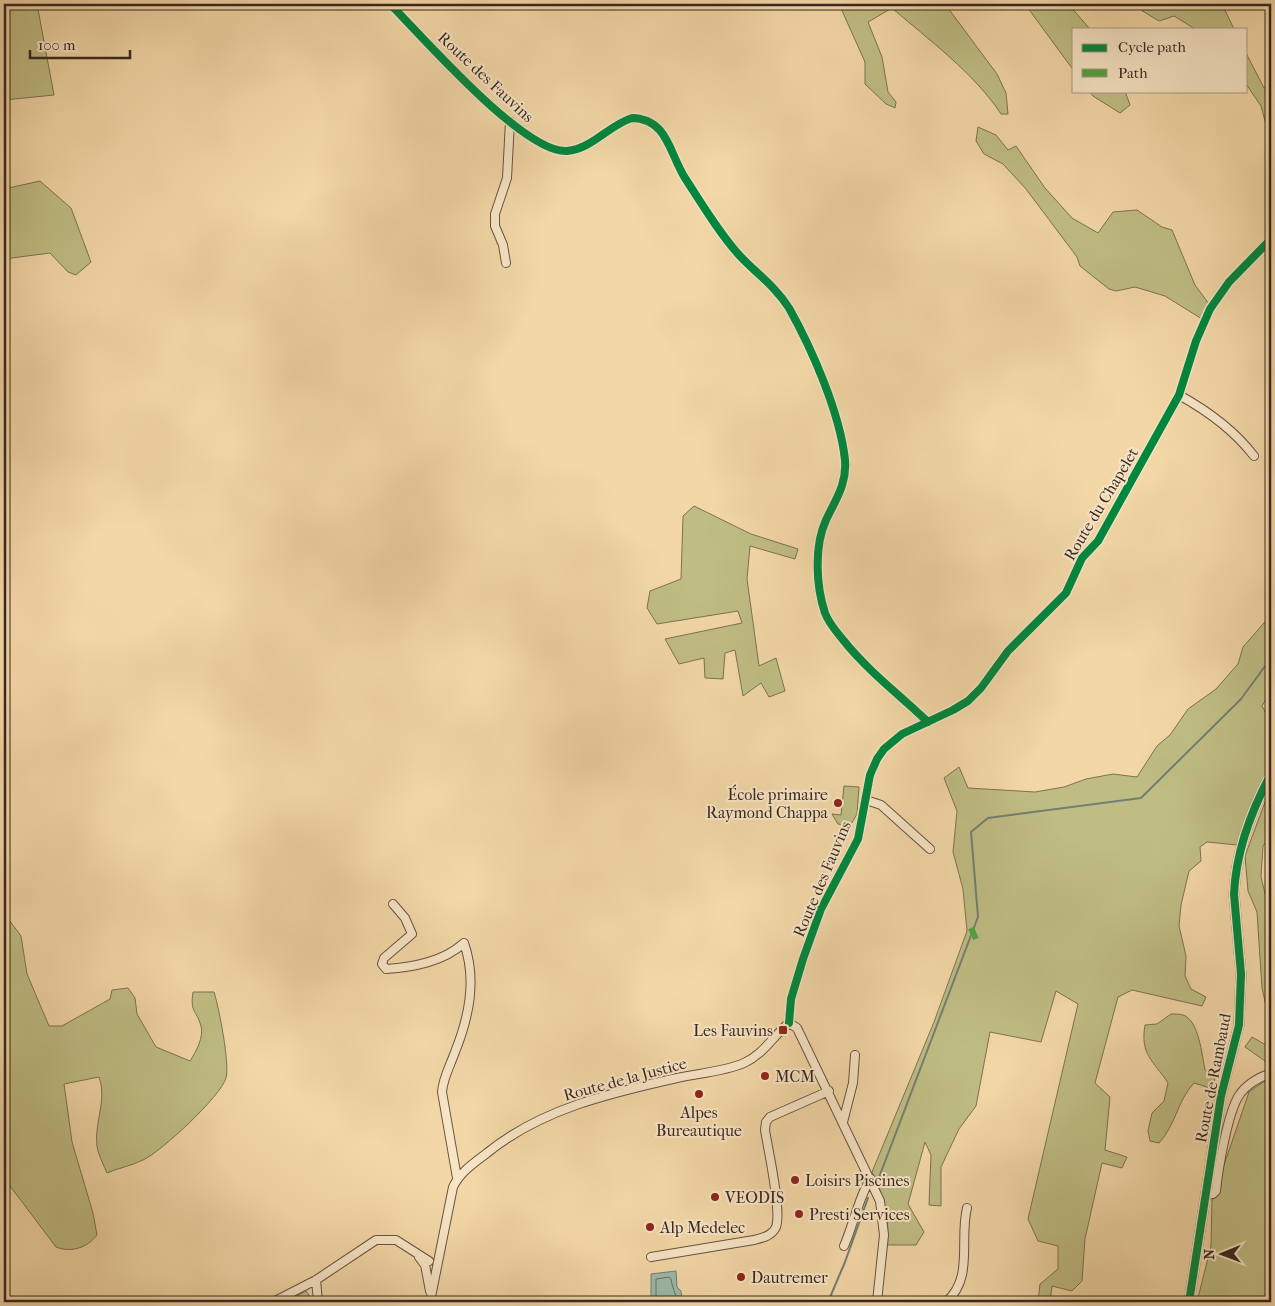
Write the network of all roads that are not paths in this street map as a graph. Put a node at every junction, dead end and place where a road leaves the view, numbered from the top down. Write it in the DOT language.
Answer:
graph roads {
  1 [pos="390,4"];
  2 [pos="510,121"];
  3 [pos="1271,238"];
  4 [pos="506,263"];
  5 [pos="1180,395"];
  6 [pos="1254,456"];
  7 [pos="928,722"];
  8 [pos="1271,774"];
  9 [pos="866,800"];
  10 [pos="930,849"];
  11 [pos="393,904"];
  12 [pos="789,1023"];
  13 [pos="854,1055"];
  14 [pos="1271,1073"];
  15 [pos="829,1091"];
  16 [pos="843,1122"];
  17 [pos="457,1178"];
  18 [pos="871,1180"];
  19 [pos="1205,1195"];
  20 [pos="966,1208"];
  21 [pos="844,1246"];
  22 [pos="651,1257"];
  23 [pos="431,1266"];
  24 [pos="316,1280"];
  25 [pos="430,1298"];
  26 [pos="273,1302"];
  27 [pos="318,1302"];
  28 [pos="877,1302"];
  29 [pos="946,1302"];
  30 [pos="1189,1302"];
  1 -- 2 [label="street, Route des Fauvins"];
  2 -- 4 [label="street"];
  2 -- 7 [label="street, Route des Fauvins"];
  3 -- 5 [label="street, Route du Chapelet"];
  5 -- 6 [label="street"];
  5 -- 7 [label="street, Route du Chapelet"];
  7 -- 9 [label="street, Route des Fauvins"];
  8 -- 19 [label="street, Route de Rambaud"];
  9 -- 10 [label="street"];
  9 -- 12 [label="street, Route des Fauvins"];
  11 -- 17 [label="street"];
  12 -- 15 [label="street"];
  12 -- 17 [label="street, Route de la Justice"];
  13 -- 16 [label="street"];
  14 -- 19 [label="street"];
  15 -- 16 [label="street"];
  15 -- 22 [label="street"];
  16 -- 18 [label="street"];
  17 -- 23 [label="street"];
  18 -- 21 [label="street"];
  18 -- 28 [label="street"];
  19 -- 30 [label="street, Route de Rambaud"];
  20 -- 29 [label="street"];
  23 -- 24 [label="street"];
  23 -- 25 [label="street"];
  24 -- 26 [label="street"];
  24 -- 27 [label="street"];
}
